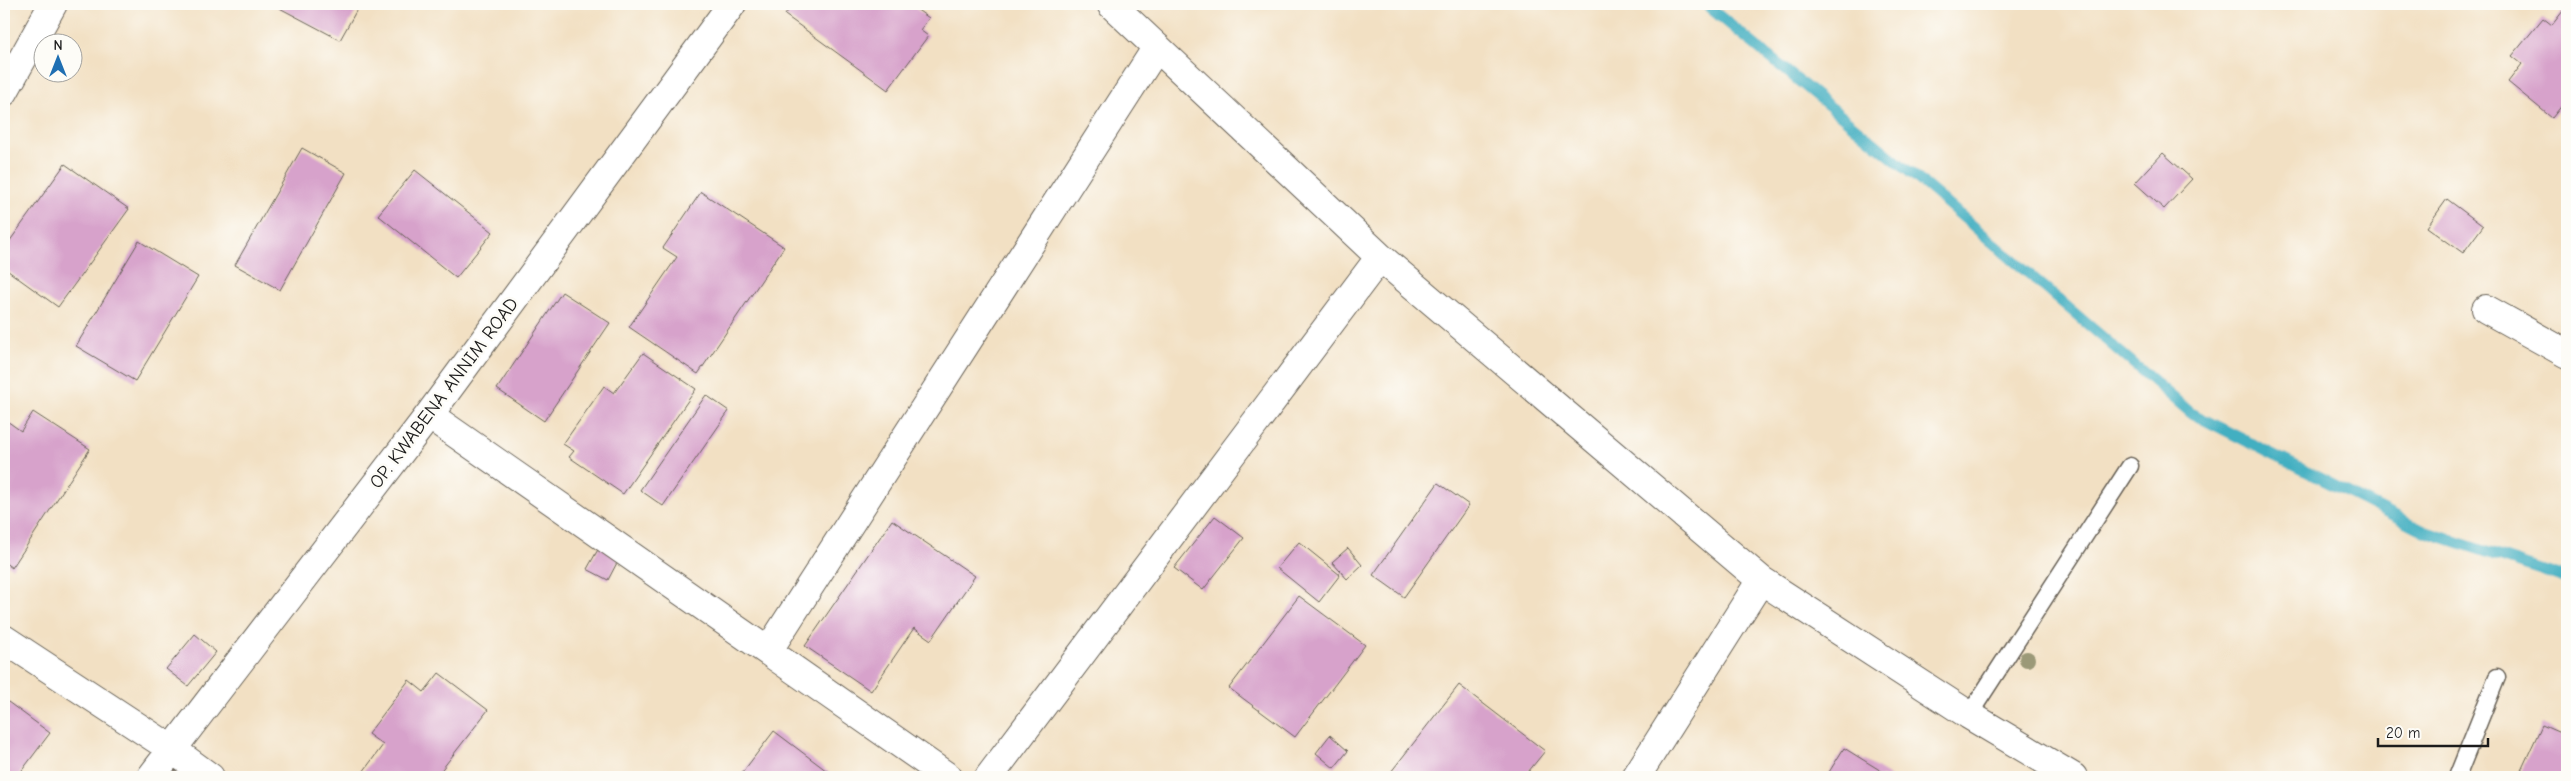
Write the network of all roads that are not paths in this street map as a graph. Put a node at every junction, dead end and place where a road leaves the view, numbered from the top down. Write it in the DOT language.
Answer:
graph roads {
  1 [pos="53,4"];
  2 [pos="732,4"];
  3 [pos="1111,4"];
  4 [pos="1157,47"];
  5 [pos="4,92"];
  6 [pos="1380,257"];
  7 [pos="2486,309"];
  8 [pos="2567,354"];
  9 [pos="429,415"];
  10 [pos="2130,466"];
  11 [pos="1761,580"];
  12 [pos="4,639"];
  13 [pos="768,651"];
  14 [pos="2497,677"];
  15 [pos="1968,715"];
  16 [pos="173,750"];
  17 [pos="999,773"];
  18 [pos="151,777"];
  19 [pos="210,777"];
  20 [pos="948,777"];
  21 [pos="1636,777"];
  22 [pos="2073,777"];
  23 [pos="2457,777"];
  1 -- 5 [label="street"];
  2 -- 9 [label="street, OP. KWABENA ANNIM ROAD"];
  3 -- 4 [label="street"];
  4 -- 6 [label="street"];
  4 -- 13 [label="street"];
  6 -- 11 [label="street"];
  6 -- 17 [label="street"];
  7 -- 8 [label="street"];
  9 -- 13 [label="street"];
  9 -- 16 [label="street, OP. KWABENA ANNIM ROAD"];
  10 -- 15 [label="lane"];
  11 -- 15 [label="street"];
  11 -- 21 [label="street"];
  12 -- 16 [label="street"];
  13 -- 20 [label="street"];
  14 -- 23 [label="lane"];
  15 -- 22 [label="street"];
  16 -- 18 [label="street, OP. KWABENA ANNIM ROAD"];
  16 -- 19 [label="street"];
}
